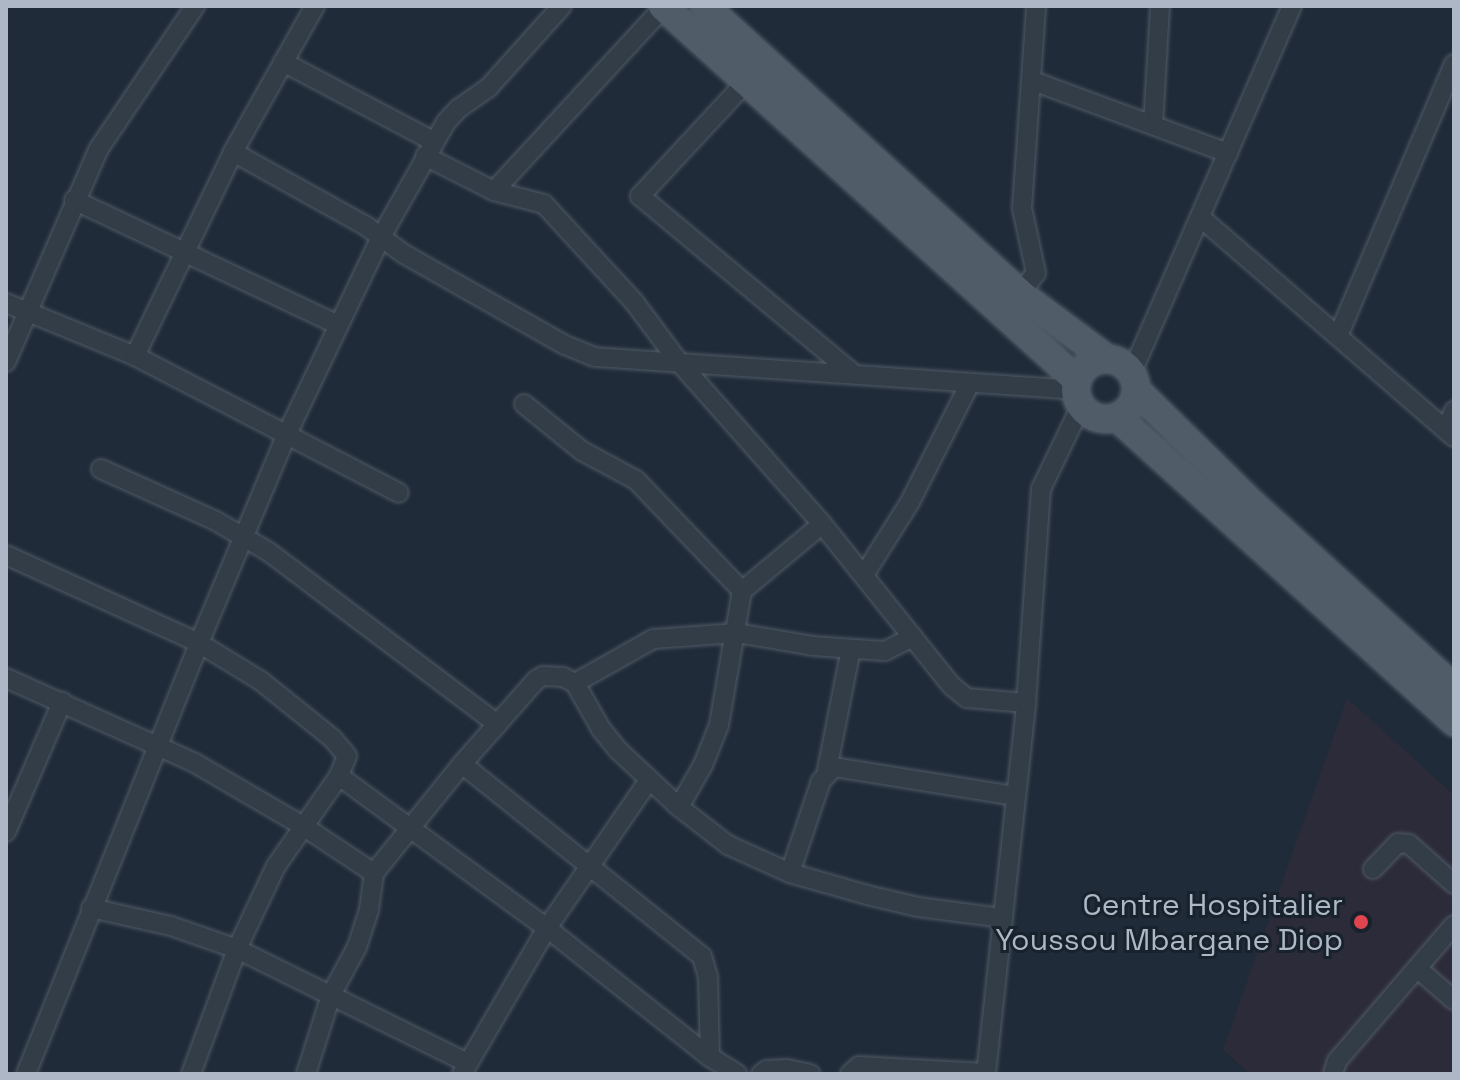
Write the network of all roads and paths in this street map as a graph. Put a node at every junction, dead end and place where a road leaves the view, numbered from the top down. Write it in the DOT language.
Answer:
graph roads {
  1 [pos="195,6"];
  2 [pos="315,6"];
  3 [pos="562,6"];
  4 [pos="663,6"];
  5 [pos="705,6"];
  6 [pos="1036,6"];
  7 [pos="1160,6"];
  8 [pos="1292,6"];
  9 [pos="283,62"];
  10 [pos="1454,66"];
  11 [pos="1033,81"];
  12 [pos="746,82"];
  13 [pos="1153,125"];
  14 [pos="429,149"];
  15 [pos="233,152"];
  16 [pos="1228,153"];
  17 [pos="494,191"];
  18 [pos="74,200"];
  19 [pos="1200,217"];
  20 [pos="381,237"];
  21 [pos="186,250"];
  22 [pos="1020,294"];
  23 [pos="6,303"];
  24 [pos="29,312"];
  25 [pos="338,325"];
  26 [pos="1338,336"];
  27 [pos="135,356"];
  28 [pos="1106,358"];
  29 [pos="678,361"];
  30 [pos="6,362"];
  31 [pos="851,372"];
  32 [pos="1135,382"];
  33 [pos="969,385"];
  34 [pos="1078,392"];
  35 [pos="524,404"];
  36 [pos="1454,411"];
  37 [pos="1117,417"];
  38 [pos="1450,433"];
  39 [pos="287,434"];
  40 [pos="101,469"];
  41 [pos="399,493"];
  42 [pos="822,524"];
  43 [pos="244,537"];
  44 [pos="6,555"];
  45 [pos="864,575"];
  46 [pos="742,591"];
  47 [pos="737,633"];
  48 [pos="913,637"];
  49 [pos="199,643"];
  50 [pos="851,649"];
  51 [pos="6,678"];
  52 [pos="575,683"];
  53 [pos="1454,688"];
  54 [pos="62,702"];
  55 [pos="1026,703"];
  56 [pos="1454,722"];
  57 [pos="497,724"];
  58 [pos="159,745"];
  59 [pos="462,764"];
  60 [pos="827,770"];
  61 [pos="339,776"];
  62 [pos="649,780"];
  63 [pos="1015,796"];
  64 [pos="679,807"];
  65 [pos="303,826"];
  66 [pos="410,827"];
  67 [pos="6,832"];
  68 [pos="587,865"];
  69 [pos="1373,869"];
  70 [pos="374,873"];
  71 [pos="790,873"];
  72 [pos="1454,884"];
  73 [pos="91,908"];
  74 [pos="1003,918"];
  75 [pos="1454,925"];
  76 [pos="547,928"];
  77 [pos="237,949"];
  78 [pos="1417,968"];
  79 [pos="331,995"];
  80 [pos="1454,1000"];
  81 [pos="710,1057"];
  82 [pos="464,1068"];
  83 [pos="986,1073"];
  84 [pos="26,1074"];
  85 [pos="191,1074"];
  86 [pos="306,1074"];
  87 [pos="737,1074"];
  88 [pos="761,1074"];
  89 [pos="810,1074"];
  90 [pos="850,1074"];
  91 [pos="1333,1074"];
  1 -- 18 [label="street"];
  2 -- 9 [label="street"];
  3 -- 14 [label="street"];
  4 -- 12 [label="main road"];
  4 -- 17 [label="street"];
  5 -- 22 [label="main road"];
  6 -- 11 [label="street"];
  7 -- 13 [label="street"];
  8 -- 16 [label="street"];
  9 -- 14 [label="street"];
  9 -- 15 [label="street"];
  10 -- 26 [label="street"];
  11 -- 13 [label="street"];
  11 -- 22 [label="street"];
  12 -- 31 [label="street"];
  12 -- 34 [label="main road"];
  13 -- 16 [label="street"];
  14 -- 17 [label="street"];
  14 -- 20 [label="street"];
  15 -- 20 [label="street"];
  15 -- 21 [label="street"];
  16 -- 19 [label="street"];
  17 -- 29 [label="street"];
  18 -- 21 [label="street"];
  18 -- 24 [label="street"];
  19 -- 26 [label="street"];
  19 -- 32 [label="street"];
  20 -- 25 [label="street"];
  20 -- 29 [label="street"];
  21 -- 25 [label="street"];
  21 -- 27 [label="street"];
  22 -- 28 [label="main road"];
  23 -- 24 [label="street"];
  24 -- 27 [label="street"];
  24 -- 30 [label="street"];
  25 -- 39 [label="street"];
  26 -- 38 [label="street"];
  27 -- 39 [label="street"];
  28 -- 32 [label="main road"];
  28 -- 34 [label="main road"];
  29 -- 31 [label="street"];
  29 -- 42 [label="street"];
  31 -- 33 [label="street"];
  32 -- 37 [label="main road"];
  32 -- 53 [label="main road"];
  33 -- 34 [label="street"];
  33 -- 45 [label="street"];
  34 -- 37 [label="main road"];
  34 -- 55 [label="street"];
  35 -- 46 [label="street"];
  36 -- 38 [label="street"];
  37 -- 56 [label="main road"];
  39 -- 41 [label="street"];
  39 -- 43 [label="street"];
  40 -- 43 [label="street"];
  42 -- 45 [label="street"];
  42 -- 46 [label="street"];
  43 -- 49 [label="street"];
  43 -- 57 [label="street"];
  44 -- 49 [label="street"];
  45 -- 48 [label="street"];
  46 -- 47 [label="street"];
  47 -- 50 [label="street"];
  47 -- 52 [label="street"];
  47 -- 64 [label="street"];
  48 -- 50 [label="street"];
  48 -- 55 [label="street"];
  49 -- 58 [label="street"];
  49 -- 61 [label="street"];
  50 -- 60 [label="street"];
  51 -- 54 [label="street"];
  52 -- 57 [label="street"];
  52 -- 62 [label="street"];
  54 -- 58 [label="street"];
  54 -- 67 [label="street"];
  55 -- 63 [label="street"];
  57 -- 59 [label="street"];
  58 -- 65 [label="street"];
  58 -- 73 [label="street"];
  59 -- 66 [label="street"];
  59 -- 68 [label="street"];
  60 -- 63 [label="street"];
  60 -- 71 [label="street"];
  61 -- 65 [label="street"];
  61 -- 66 [label="street"];
  62 -- 64 [label="street"];
  62 -- 68 [label="street"];
  63 -- 74 [label="street"];
  64 -- 71 [label="street"];
  65 -- 70 [label="street"];
  65 -- 77 [label="street"];
  66 -- 70 [label="street"];
  66 -- 76 [label="street"];
  68 -- 76 [label="street"];
  68 -- 81 [label="street"];
  69 -- 72 [label="street"];
  70 -- 79 [label="street"];
  71 -- 74 [label="street"];
  73 -- 77 [label="street"];
  73 -- 84 [label="street"];
  74 -- 83 [label="street"];
  75 -- 78 [label="street"];
  76 -- 81 [label="street"];
  76 -- 82 [label="street"];
  77 -- 79 [label="street"];
  77 -- 85 [label="street"];
  78 -- 80 [label="street"];
  78 -- 91 [label="street"];
  79 -- 82 [label="street"];
  79 -- 86 [label="street"];
  81 -- 87 [label="street"];
  83 -- 90 [label="street"];
  88 -- 89 [label="street"];
}
